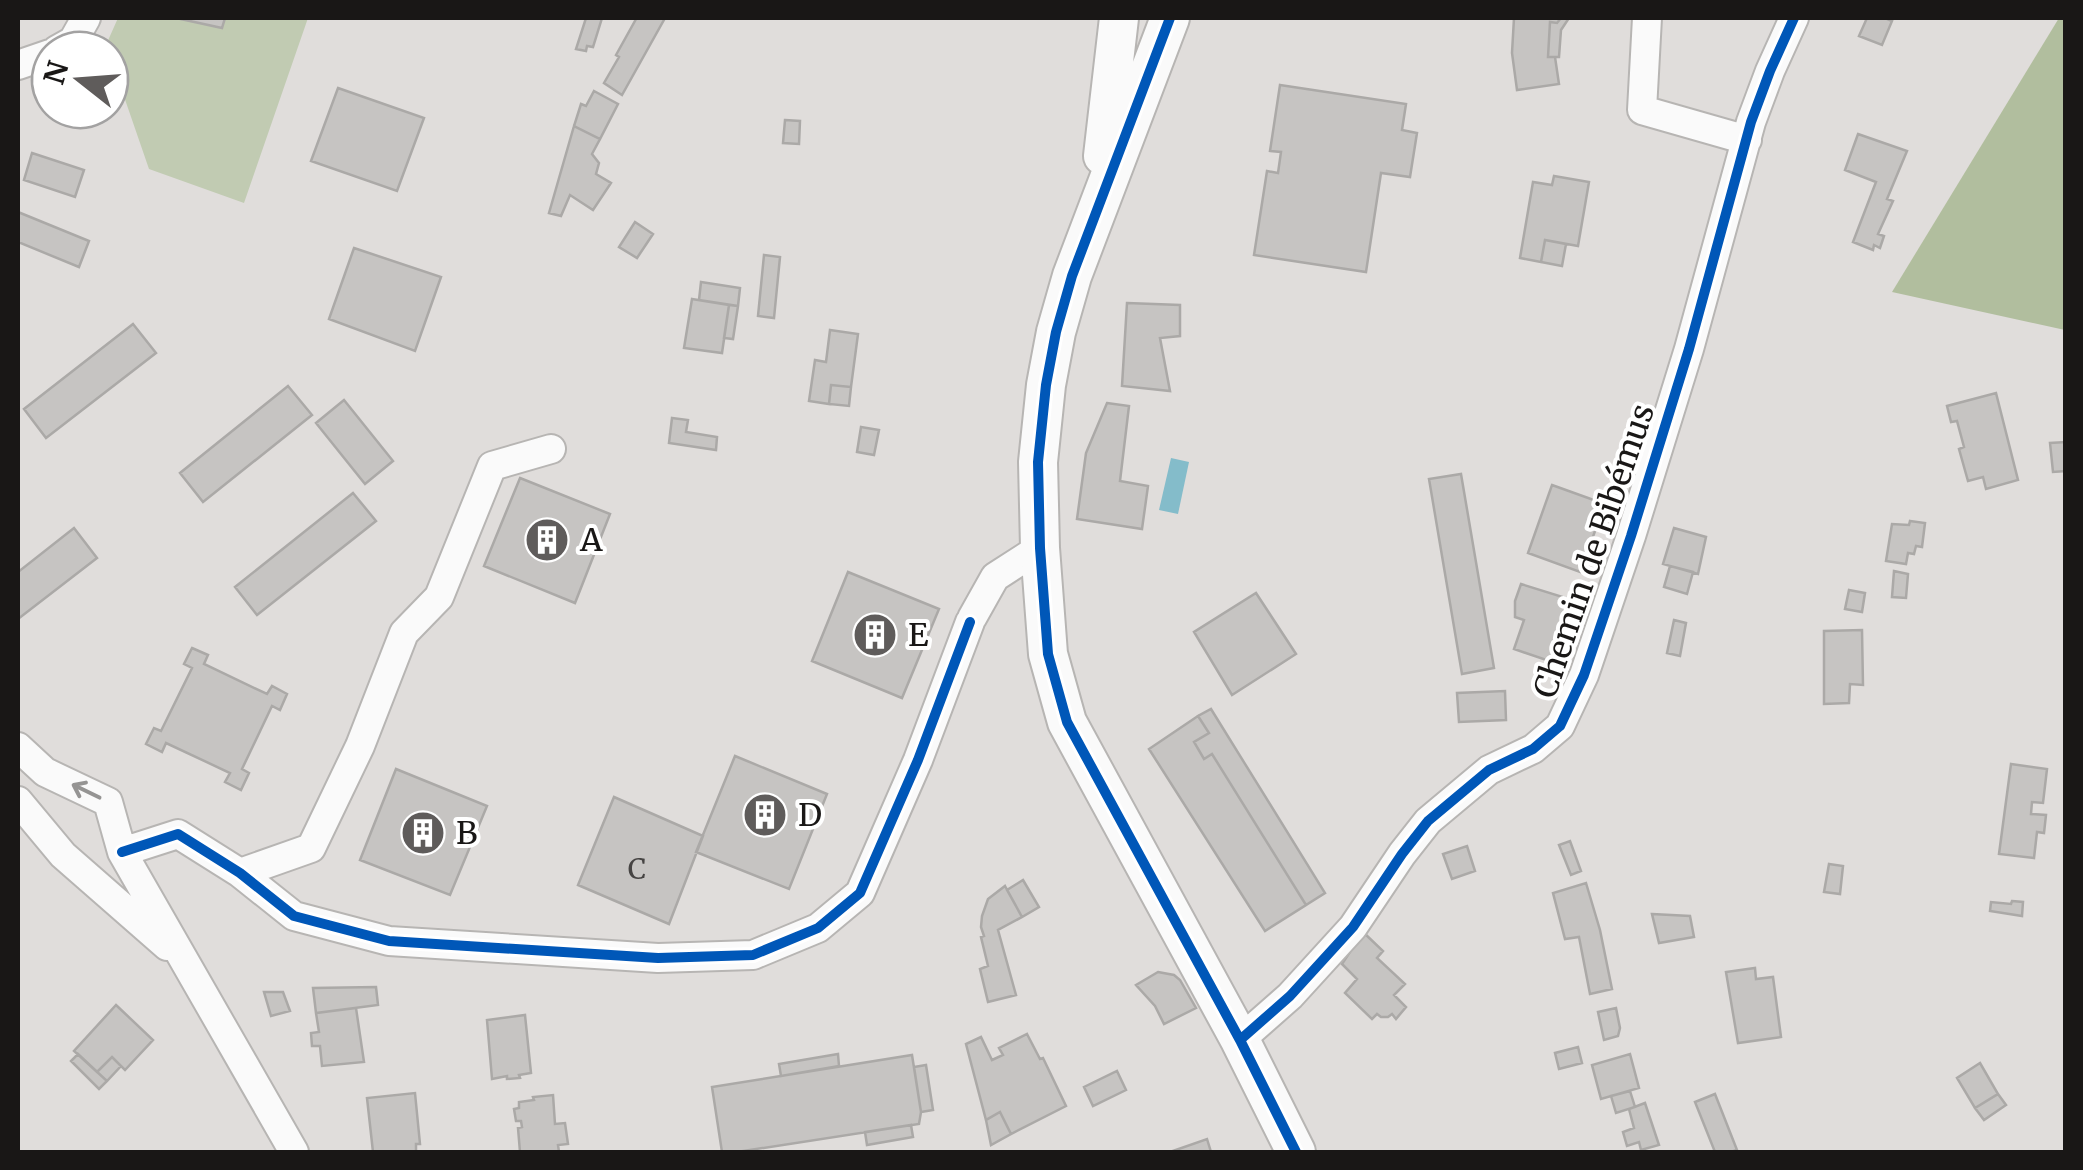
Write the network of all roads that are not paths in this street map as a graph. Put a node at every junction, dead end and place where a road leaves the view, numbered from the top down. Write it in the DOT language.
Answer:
graph roads {
  1 [pos="1118,18"];
  2 [pos="1170,18"];
  3 [pos="1647,18"];
  4 [pos="1794,18"];
  5 [pos="1747,140"];
  6 [pos="1097,208"];
  7 [pos="551,448"];
  8 [pos="1040,548"];
  9 [pos="18,747"];
  10 [pos="18,801"];
  11 [pos="122,852"];
  12 [pos="240,873"];
  13 [pos="184,961"];
  14 [pos="1240,1040"];
  15 [pos="294,1152"];
  16 [pos="1296,1152"];
  1 -- 6 [label="main road"];
  2 -- 6 [label="main road"];
  3 -- 5 [label="street"];
  4 -- 5 [label="street, Chemin de Bibémus"];
  5 -- 14 [label="street, Chemin de Bibémus"];
  6 -- 8 [label="main road"];
  7 -- 12 [label="street"];
  8 -- 12 [label="street"];
  8 -- 14 [label="main road"];
  11 -- 9 [label="street, one-way"];
  10 -- 13 [label="street"];
  11 -- 12 [label="street"];
  11 -- 13 [label="street"];
  13 -- 15 [label="street"];
  14 -- 16 [label="main road"];
}
